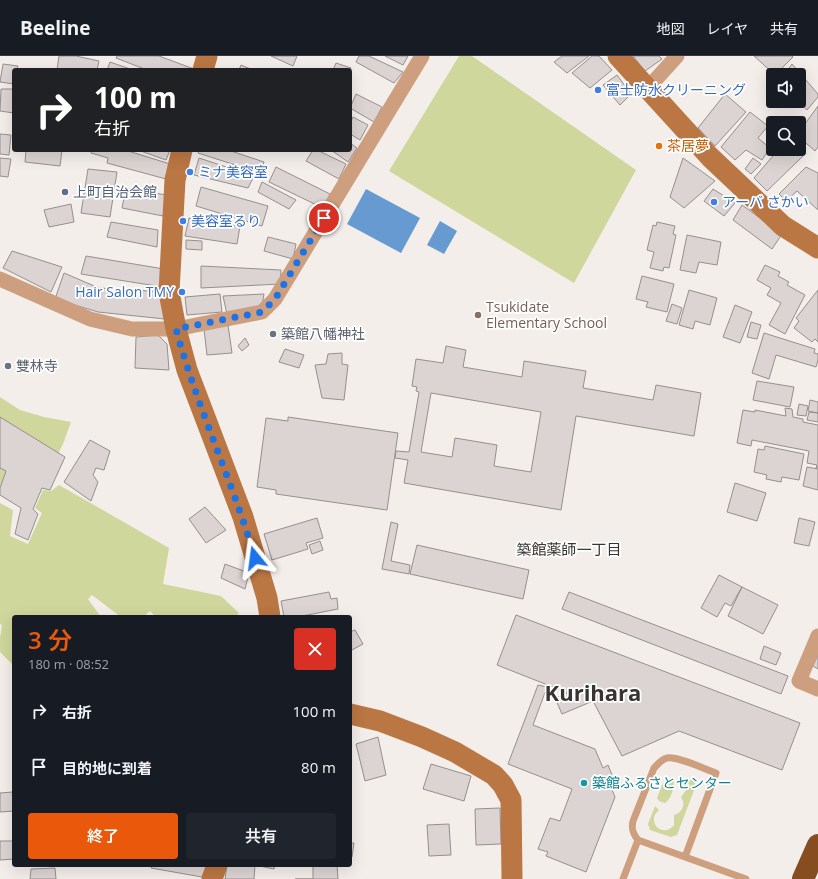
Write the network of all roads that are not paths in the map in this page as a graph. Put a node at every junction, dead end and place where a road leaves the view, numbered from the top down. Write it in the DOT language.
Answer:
graph roads {
  1 [pos="207,56"];
  2 [pos="422,56"];
  3 [pos="618,56"];
  4 [pos="677,56"];
  5 [pos="204,68"];
  6 [pos="648,88"];
  7 [pos="182,152"];
  8 [pos="818,248"];
  9 [pos="0,279"];
  10 [pos="176,329"];
  11 [pos="270,615"];
  12 [pos="818,636"];
  13 [pos="818,689"];
  14 [pos="352,714"];
  15 [pos="638,840"];
  16 [pos="818,844"];
  17 [pos="685,857"];
  18 [pos="216,867"];
  19 [pos="212,879"];
  20 [pos="512,879"];
  21 [pos="622,879"];
  22 [pos="746,879"];
  23 [pos="803,879"];
  1 -- 5 [label="street"];
  2 -- 10 [label="street"];
  3 -- 6 [label="street"];
  4 -- 6 [label="street"];
  6 -- 8 [label="street"];
  7 -- 10 [label="street"];
  9 -- 10 [label="street"];
  10 -- 11 [label="street"];
  12 -- 13 [label="street"];
  14 -- 20 [label="street"];
  15 -- 17 [label="lane"];
  15 -- 17 [label="lane"];
  15 -- 21 [label="lane"];
  16 -- 23 [label="highway"];
  17 -- 22 [label="lane"];
  18 -- 19 [label="street"];
}
